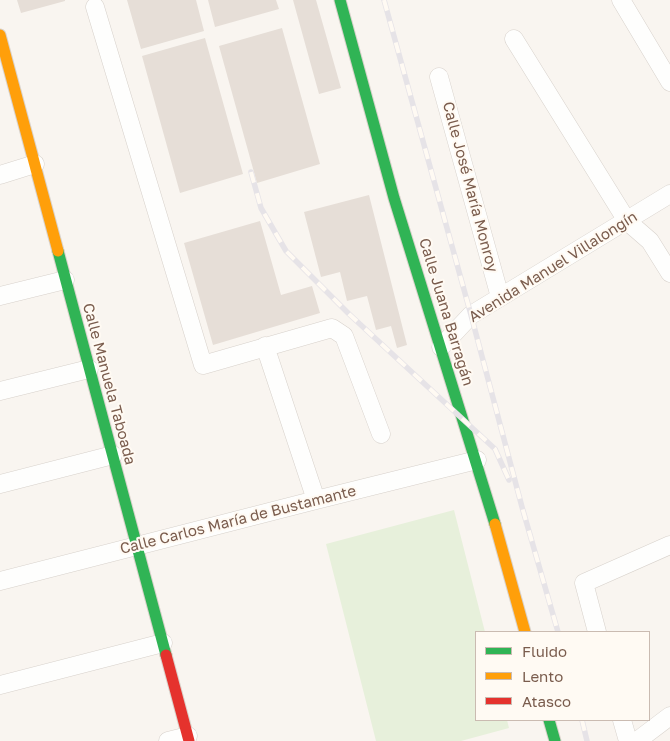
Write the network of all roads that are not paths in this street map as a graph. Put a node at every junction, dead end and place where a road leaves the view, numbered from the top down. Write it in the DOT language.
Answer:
graph roads {
  1 [pos="340,0"];
  2 [pos="621,0"];
  3 [pos="95,7"];
  4 [pos="0,35"];
  5 [pos="514,39"];
  6 [pos="439,77"];
  7 [pos="670,82"];
  8 [pos="35,164"];
  9 [pos="0,175"];
  10 [pos="670,194"];
  11 [pos="627,221"];
  12 [pos="670,273"];
  13 [pos="66,280"];
  14 [pos="0,296"];
  15 [pos="500,298"];
  16 [pos="265,346"];
  17 [pos="441,347"];
  18 [pos="89,368"];
  19 [pos="0,391"];
  20 [pos="381,434"];
  21 [pos="113,456"];
  22 [pos="477,460"];
  23 [pos="0,484"];
  24 [pos="316,500"];
  25 [pos="670,545"];
  26 [pos="137,546"];
  27 [pos="0,581"];
  28 [pos="525,631"];
  29 [pos="597,631"];
  30 [pos="163,643"];
  31 [pos="0,685"];
  32 [pos="670,716"];
  33 [pos="549,721"];
  34 [pos="622,721"];
  35 [pos="188,738"];
  36 [pos="168,741"];
  37 [pos="555,741"];
  38 [pos="628,741"];
  39 [pos="637,741"];
  1 -- 17 [label="street, Calle Juana Barragán"];
  2 -- 7 [label="street"];
  3 -- 16 [label="street"];
  4 -- 8 [label="street, Calle Manuela Taboada"];
  5 -- 11 [label="street"];
  6 -- 15 [label="street, Calle José María Monroy"];
  8 -- 9 [label="street"];
  8 -- 13 [label="street, Calle Manuela Taboada"];
  10 -- 11 [label="street, Avenida Manuel Villalongín"];
  11 -- 12 [label="street"];
  11 -- 15 [label="street, Avenida Manuel Villalongín"];
  13 -- 14 [label="street"];
  13 -- 18 [label="street, Calle Manuela Taboada"];
  15 -- 17 [label="street, Avenida Manuel Villalongín"];
  16 -- 20 [label="street"];
  16 -- 24 [label="street"];
  17 -- 22 [label="street, Calle Juana Barragán"];
  18 -- 19 [label="street"];
  18 -- 21 [label="street, Calle Manuela Taboada"];
  21 -- 23 [label="street"];
  21 -- 26 [label="street, Calle Manuela Taboada"];
  22 -- 24 [label="street, Calle Carlos María de Bustamante"];
  22 -- 28 [label="street, Calle Juana Barragán"];
  24 -- 26 [label="street, Calle Carlos María de Bustamante"];
  25 -- 29 [label="street"];
  26 -- 27 [label="street, Calle Carlos María de Bustamante"];
  26 -- 30 [label="street, Calle Manuela Taboada"];
  30 -- 31 [label="street"];
  30 -- 35 [label="street, Calle Manuela Taboada"];
  32 -- 39 [label="street"];
  33 -- 37 [label="street"];
  34 -- 38 [label="street"];
  35 -- 36 [label="street"];
}
